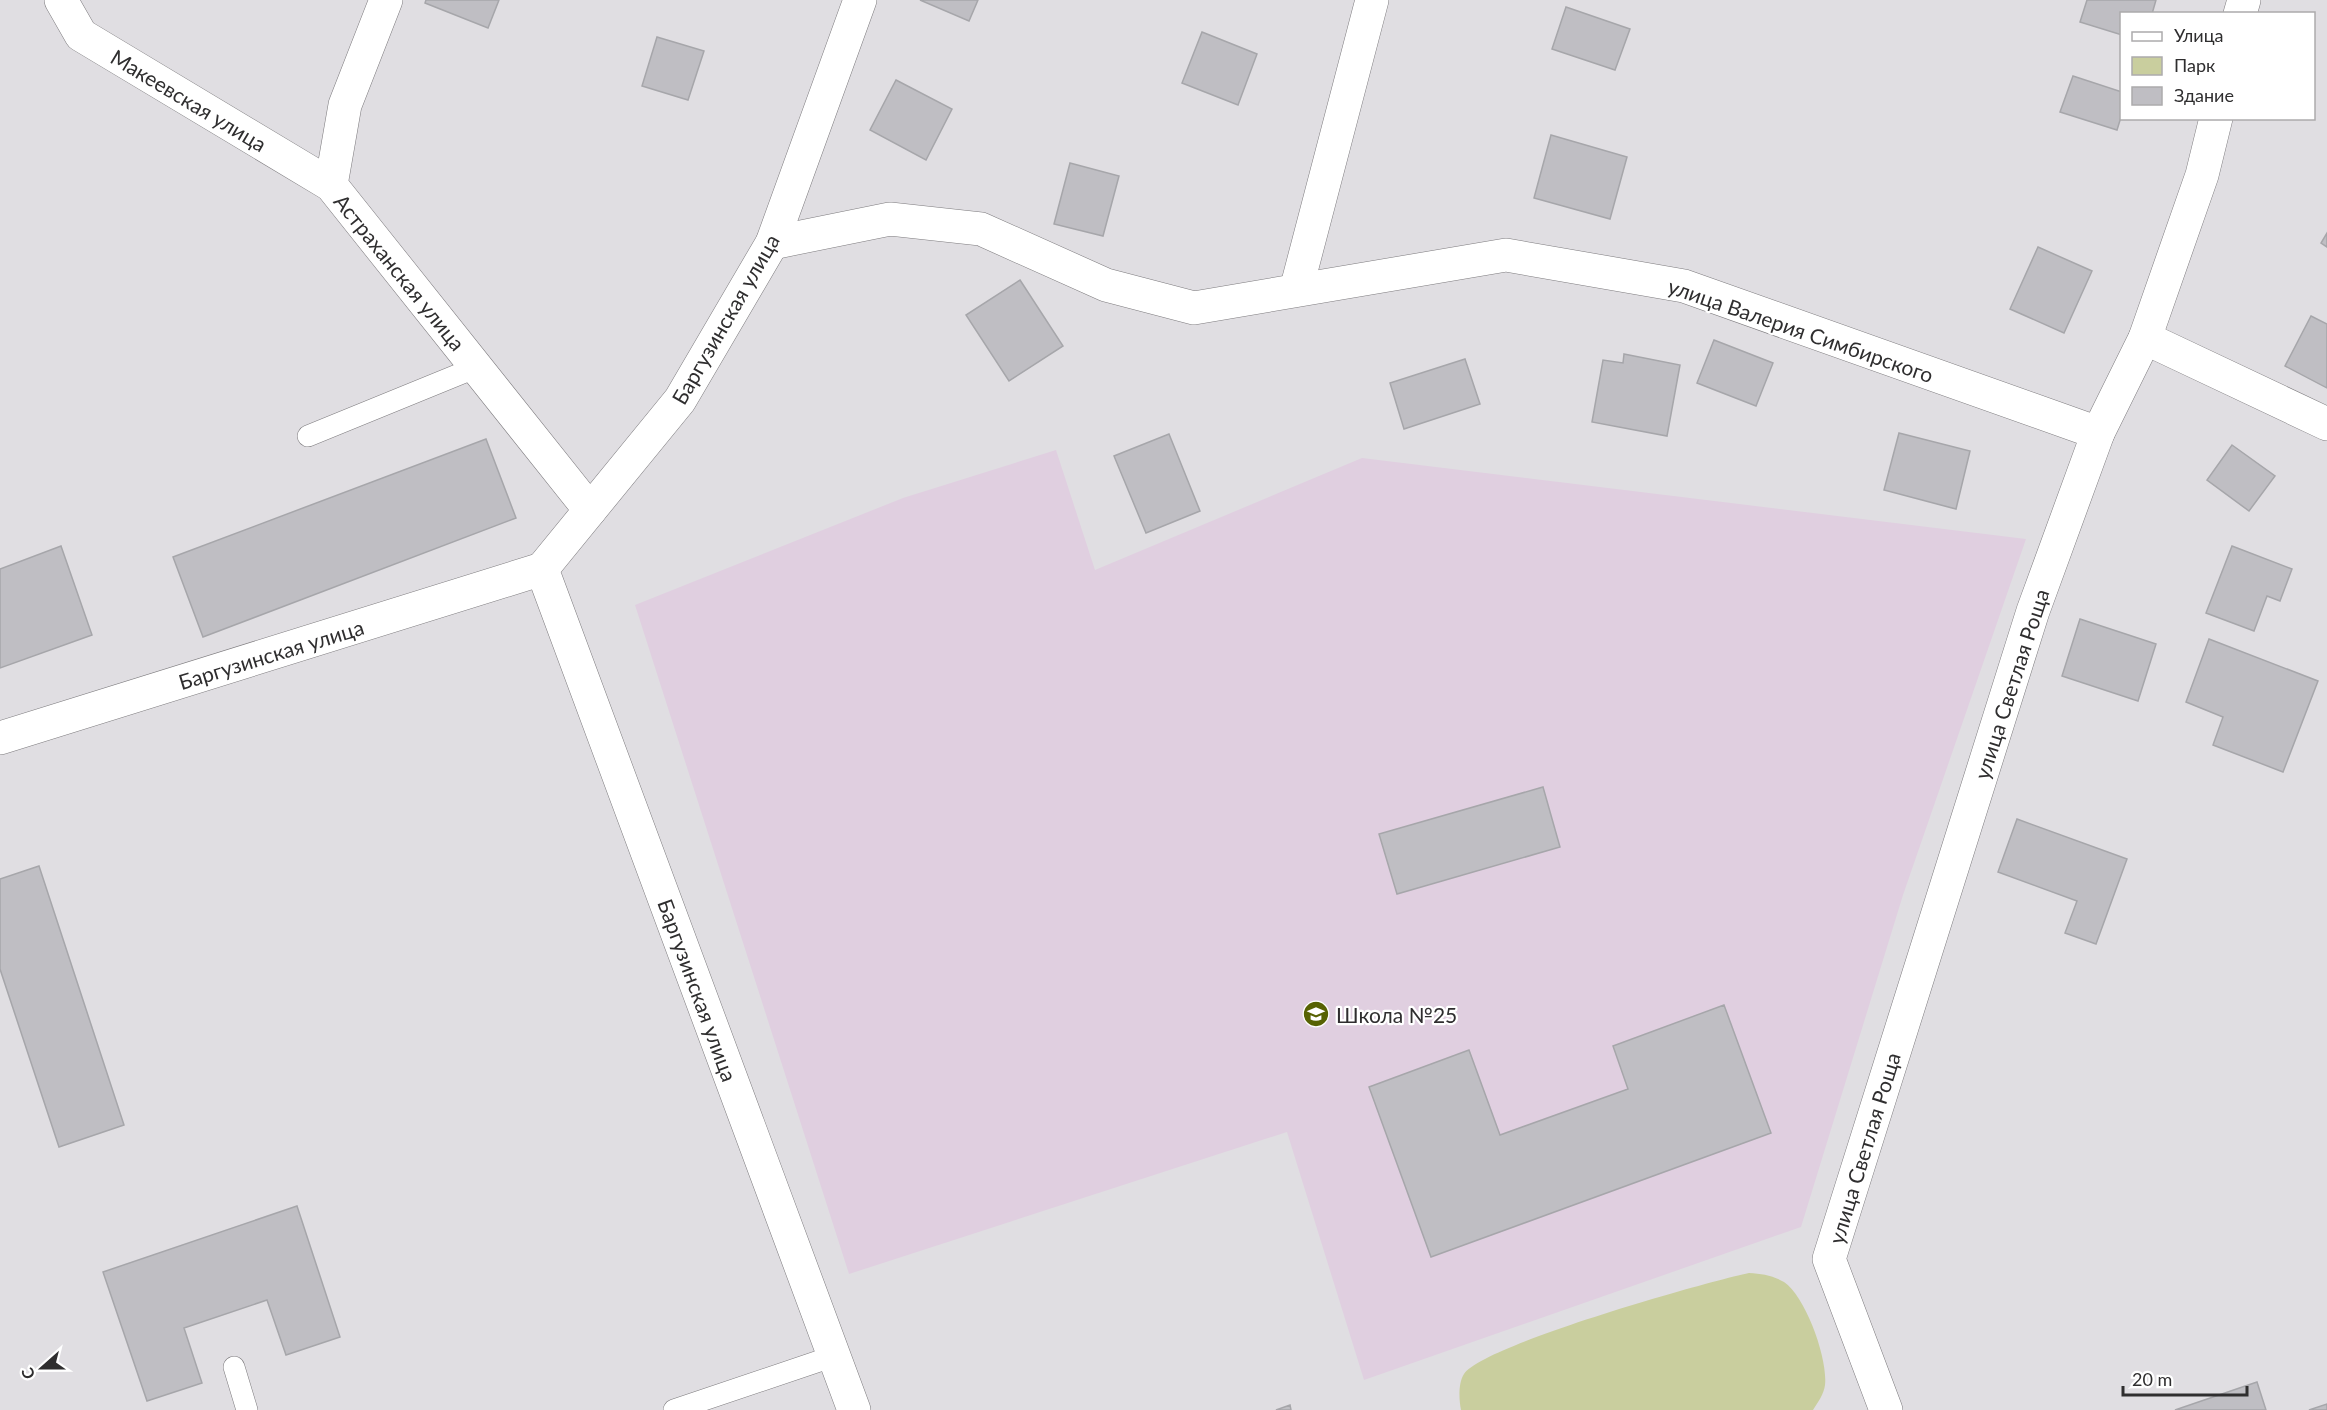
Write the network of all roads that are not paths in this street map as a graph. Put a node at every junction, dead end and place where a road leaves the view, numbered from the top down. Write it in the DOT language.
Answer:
graph roads {
  1 [pos="61,0"];
  2 [pos="386,0"];
  3 [pos="860,0"];
  4 [pos="1372,0"];
  5 [pos="2216,120"];
  6 [pos="331,185"];
  7 [pos="772,243"];
  8 [pos="1296,290"];
  9 [pos="2145,338"];
  10 [pos="477,368"];
  11 [pos="2327,424"];
  12 [pos="2098,433"];
  13 [pos="308,436"];
  14 [pos="590,510"];
  15 [pos="542,569"];
  16 [pos="0,738"];
  17 [pos="834,1356"];
  18 [pos="234,1367"];
  19 [pos="247,1410"];
  20 [pos="674,1410"];
  21 [pos="854,1410"];
  22 [pos="1886,1410"];
  1 -- 6 [label="street, Макеевская улица"];
  2 -- 6 [label="street, Астраханская улица"];
  3 -- 7 [label="street, Баргузинская улица"];
  4 -- 8 [label="street"];
  5 -- 9 [label="street, улица Светлая Роща"];
  6 -- 10 [label="street, Астраханская улица"];
  7 -- 8 [label="street, улица Валерия Симбирского"];
  7 -- 14 [label="street, Баргузинская улица"];
  8 -- 12 [label="street, улица Валерия Симбирского"];
  9 -- 11 [label="street"];
  9 -- 12 [label="street, улица Светлая Роща"];
  10 -- 13 [label="lane"];
  10 -- 14 [label="street, Астраханская улица"];
  12 -- 22 [label="street, улица Светлая Роща"];
  14 -- 15 [label="street, Баргузинская улица"];
  15 -- 16 [label="street, Баргузинская улица"];
  15 -- 17 [label="street, Баргузинская улица"];
  17 -- 20 [label="lane"];
  17 -- 21 [label="street, Баргузинская улица"];
  18 -- 19 [label="lane"];
}
